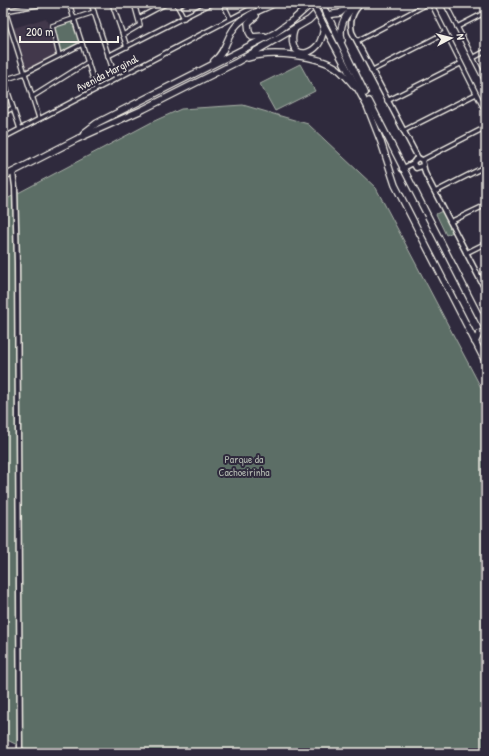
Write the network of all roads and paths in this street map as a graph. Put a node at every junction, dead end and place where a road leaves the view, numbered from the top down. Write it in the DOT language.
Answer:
graph roads {
  1 [pos="48,3"];
  2 [pos="69,3"];
  3 [pos="91,3"];
  4 [pos="112,3"];
  5 [pos="134,3"];
  6 [pos="167,3"];
  7 [pos="184,3"];
  8 [pos="200,3"];
  9 [pos="212,3"];
  10 [pos="223,3"];
  11 [pos="261,3"];
  12 [pos="275,3"];
  13 [pos="281,3"];
  14 [pos="312,3"];
  15 [pos="321,3"];
  16 [pos="326,3"];
  17 [pos="352,3"];
  18 [pos="358,3"];
  19 [pos="362,3"];
  20 [pos="430,3"];
  21 [pos="445,3"];
  22 [pos="3,4"];
  23 [pos="177,5"];
  24 [pos="203,8"];
  25 [pos="5,11"];
  26 [pos="94,12"];
  27 [pos="486,12"];
  28 [pos="326,14"];
  29 [pos="242,16"];
  30 [pos="74,18"];
  31 [pos="139,18"];
  32 [pos="184,18"];
  33 [pos="230,18"];
  34 [pos="324,27"];
  35 [pos="457,27"];
  36 [pos="295,28"];
  37 [pos="275,33"];
  38 [pos="445,33"];
  39 [pos="123,35"];
  40 [pos="357,42"];
  41 [pos="82,44"];
  42 [pos="127,47"];
  43 [pos="486,51"];
  44 [pos="344,52"];
  45 [pos="59,55"];
  46 [pos="108,56"];
  47 [pos="473,58"];
  48 [pos="88,62"];
  49 [pos="237,62"];
  50 [pos="460,64"];
  51 [pos="206,68"];
  52 [pos="371,71"];
  53 [pos="25,73"];
  54 [pos="3,78"];
  55 [pos="116,79"];
  56 [pos="486,83"];
  57 [pos="96,88"];
  58 [pos="360,92"];
  59 [pos="476,94"];
  60 [pos="32,97"];
  61 [pos="387,101"];
  62 [pos="13,108"];
  63 [pos="3,113"];
  64 [pos="486,113"];
  65 [pos="39,118"];
  66 [pos="486,127"];
  67 [pos="20,129"];
  68 [pos="403,131"];
  69 [pos="3,138"];
  70 [pos="77,139"];
  71 [pos="417,160"];
  72 [pos="486,166"];
  73 [pos="419,167"];
  74 [pos="403,171"];
  75 [pos="12,172"];
  76 [pos="3,177"];
  77 [pos="435,192"];
  78 [pos="486,205"];
  79 [pos="450,222"];
  80 [pos="486,243"];
  81 [pos="466,253"];
  82 [pos="484,283"];
  83 [pos="486,291"];
  84 [pos="486,330"];
  85 [pos="486,333"];
  86 [pos="475,342"];
  87 [pos="486,363"];
  88 [pos="20,753"];
  1 -- 25 [label="street"];
  2 -- 30 [label="street"];
  3 -- 26 [label="street"];
  4 -- 39 [label="street"];
  5 -- 31 [label="street"];
  6 -- 31 [label="street"];
  7 -- 23 [label="street"];
  8 -- 24 [label="street"];
  9 -- 24 [label="street"];
  10 -- 33 [label="street"];
  11 -- 29 [label="street, Avenida Marginal"];
  12 -- 29 [label="main road"];
  13 -- 37 [label="main road"];
  14 -- 34 [label="main road, bridge"];
  14 -- 37 [label="main road"];
  15 -- 28 [label="main road, bridge"];
  16 -- 36 [label="main road"];
  17 -- 28 [label="main road"];
  18 -- 44 [label="main road"];
  19 -- 40 [label="street"];
  20 -- 38 [label="street"];
  20 -- 40 [label="street"];
  21 -- 35 [label="street"];
  22 -- 25 [label="street"];
  23 -- 32 [label="street"];
  24 -- 32 [label="street"];
  25 -- 53 [label="street"];
  26 -- 30 [label="street"];
  26 -- 46 [label="street"];
  27 -- 35 [label="street"];
  28 -- 44 [label="main road"];
  29 -- 33 [label="street, Avenida Marginal"];
  29 -- 51 [label="main road"];
  30 -- 41 [label="street"];
  30 -- 45 [label="street"];
  31 -- 39 [label="street"];
  32 -- 42 [label="street"];
  33 -- 55 [label="street, Avenida Marginal"];
  34 -- 36 [label="main road"];
  34 -- 58 [label="main road"];
  35 -- 47 [label="street"];
  36 -- 49 [label="main road"];
  37 -- 51 [label="main road"];
  38 -- 50 [label="street"];
  38 -- 52 [label="street"];
  39 -- 42 [label="street"];
  40 -- 52 [label="street"];
  41 -- 45 [label="street"];
  41 -- 48 [label="street"];
  42 -- 46 [label="street"];
  43 -- 47 [label="street"];
  44 -- 74 [label="main road"];
  45 -- 53 [label="street"];
  46 -- 55 [label="street"];
  47 -- 56 [label="street"];
  48 -- 57 [label="street"];
  48 -- 60 [label="street"];
  49 -- 58 [label="main road"];
  49 -- 70 [label="main road"];
  50 -- 59 [label="street"];
  50 -- 61 [label="street"];
  51 -- 70 [label="main road"];
  52 -- 61 [label="street"];
  53 -- 54 [label="street"];
  53 -- 60 [label="street"];
  54 -- 62 [label="street"];
  55 -- 57 [label="street, Avenida Marginal"];
  57 -- 65 [label="street, Avenida Marginal"];
  58 -- 86 [label="main road"];
  59 -- 64 [label="street"];
  59 -- 68 [label="street"];
  60 -- 65 [label="street"];
  61 -- 68 [label="street"];
  62 -- 63 [label="street"];
  62 -- 67 [label="street"];
  65 -- 67 [label="street, Avenida Marginal"];
  66 -- 71 [label="street"];
  67 -- 69 [label="street, Avenida Marginal"];
  68 -- 71 [label="street"];
  70 -- 75 [label="main road"];
  71 -- 73 [label="street"];
  71 -- 73 [label="street"];
  71 -- 74 [label="street"];
  72 -- 77 [label="street"];
  73 -- 74 [label="street"];
  73 -- 77 [label="street"];
  74 -- 84 [label="main road"];
  75 -- 76 [label="main road"];
  75 -- 88 [label="street"];
  77 -- 79 [label="street"];
  78 -- 79 [label="street"];
  79 -- 81 [label="street"];
  80 -- 81 [label="street"];
  81 -- 82 [label="street"];
  82 -- 83 [label="street"];
  85 -- 86 [label="main road"];
  86 -- 87 [label="main road"];
}
